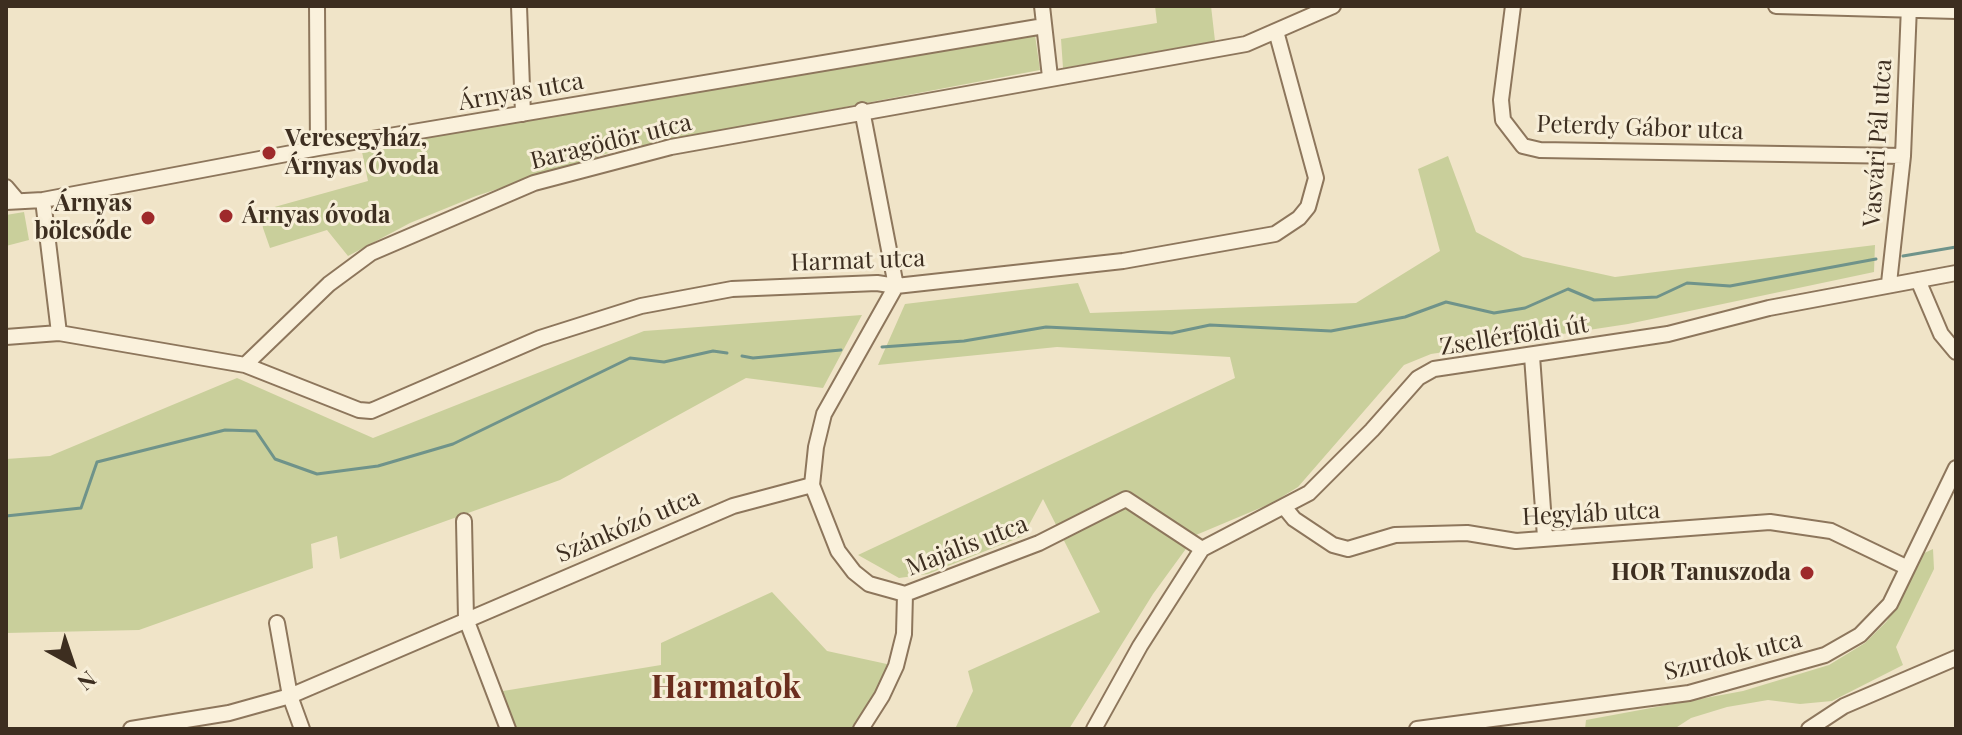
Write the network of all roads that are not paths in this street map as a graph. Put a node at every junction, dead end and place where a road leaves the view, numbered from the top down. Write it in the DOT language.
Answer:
graph roads {
  1 [pos="317,6"];
  2 [pos="519,6"];
  3 [pos="1042,6"];
  4 [pos="1333,6"];
  5 [pos="1513,6"];
  6 [pos="1776,6"];
  7 [pos="1909,7"];
  8 [pos="1956,11"];
  9 [pos="1044,26"];
  10 [pos="1276,31"];
  11 [pos="1050,77"];
  12 [pos="862,110"];
  13 [pos="523,114"];
  14 [pos="318,148"];
  15 [pos="1903,156"];
  16 [pos="6,187"];
  17 [pos="43,200"];
  18 [pos="11,201"];
  19 [pos="1956,273"];
  20 [pos="1918,280"];
  21 [pos="1889,283"];
  22 [pos="896,286"];
  23 [pos="59,333"];
  24 [pos="6,337"];
  25 [pos="1956,352"];
  26 [pos="1532,356"];
  27 [pos="245,365"];
  28 [pos="1956,468"];
  29 [pos="812,485"];
  30 [pos="1285,508"];
  31 [pos="464,521"];
  32 [pos="1545,537"];
  33 [pos="1202,549"];
  34 [pos="1906,567"];
  35 [pos="905,594"];
  36 [pos="466,619"];
  37 [pos="277,623"];
  38 [pos="1956,658"];
  39 [pos="290,696"];
  40 [pos="131,729"];
  41 [pos="302,729"];
  42 [pos="508,729"];
  43 [pos="861,729"];
  44 [pos="1094,729"];
  45 [pos="1417,729"];
  46 [pos="1809,729"];
  1 -- 14 [label="street"];
  2 -- 13 [label="street"];
  3 -- 9 [label="street"];
  4 -- 10 [label="street, Baragödör utca"];
  5 -- 15 [label="street, Peterdy Gábor utca"];
  6 -- 7 [label="street"];
  7 -- 8 [label="street"];
  7 -- 15 [label="street, Vasvári Pál utca"];
  9 -- 11 [label="street"];
  9 -- 13 [label="street, Árnyas utca"];
  10 -- 11 [label="street, Baragödör utca"];
  10 -- 22 [label="street, Harmat utca"];
  11 -- 12 [label="street, Baragödör utca"];
  12 -- 22 [label="street"];
  12 -- 27 [label="street, Baragödör utca"];
  13 -- 14 [label="street, Árnyas utca"];
  14 -- 17 [label="street, Árnyas utca"];
  15 -- 21 [label="street, Vasvári Pál utca"];
  16 -- 18 [label="street"];
  17 -- 18 [label="street, Árnyas utca"];
  17 -- 23 [label="street"];
  19 -- 20 [label="street, Zsellérföldi út"];
  20 -- 21 [label="street, Zsellérföldi út"];
  20 -- 25 [label="street"];
  21 -- 26 [label="street, Zsellérföldi út"];
  22 -- 27 [label="street, Harmat utca"];
  22 -- 29 [label="street"];
  23 -- 24 [label="street"];
  23 -- 27 [label="street"];
  26 -- 30 [label="street, Zsellérföldi út"];
  26 -- 32 [label="street"];
  28 -- 34 [label="street, Szurdok utca"];
  29 -- 35 [label="street, Majális utca"];
  29 -- 36 [label="street, Szánkózó utca"];
  30 -- 32 [label="street, Hegyláb utca"];
  30 -- 33 [label="street, Zsellérföldi út"];
  31 -- 36 [label="street"];
  32 -- 34 [label="street, Hegyláb utca"];
  33 -- 35 [label="street, Majális utca"];
  33 -- 44 [label="street"];
  34 -- 45 [label="street, Szurdok utca"];
  35 -- 43 [label="street"];
  36 -- 39 [label="street, Szánkózó utca"];
  36 -- 42 [label="street"];
  37 -- 39 [label="street"];
  38 -- 46 [label="street"];
  39 -- 40 [label="street, Szánkózó utca"];
  39 -- 41 [label="street"];
}
